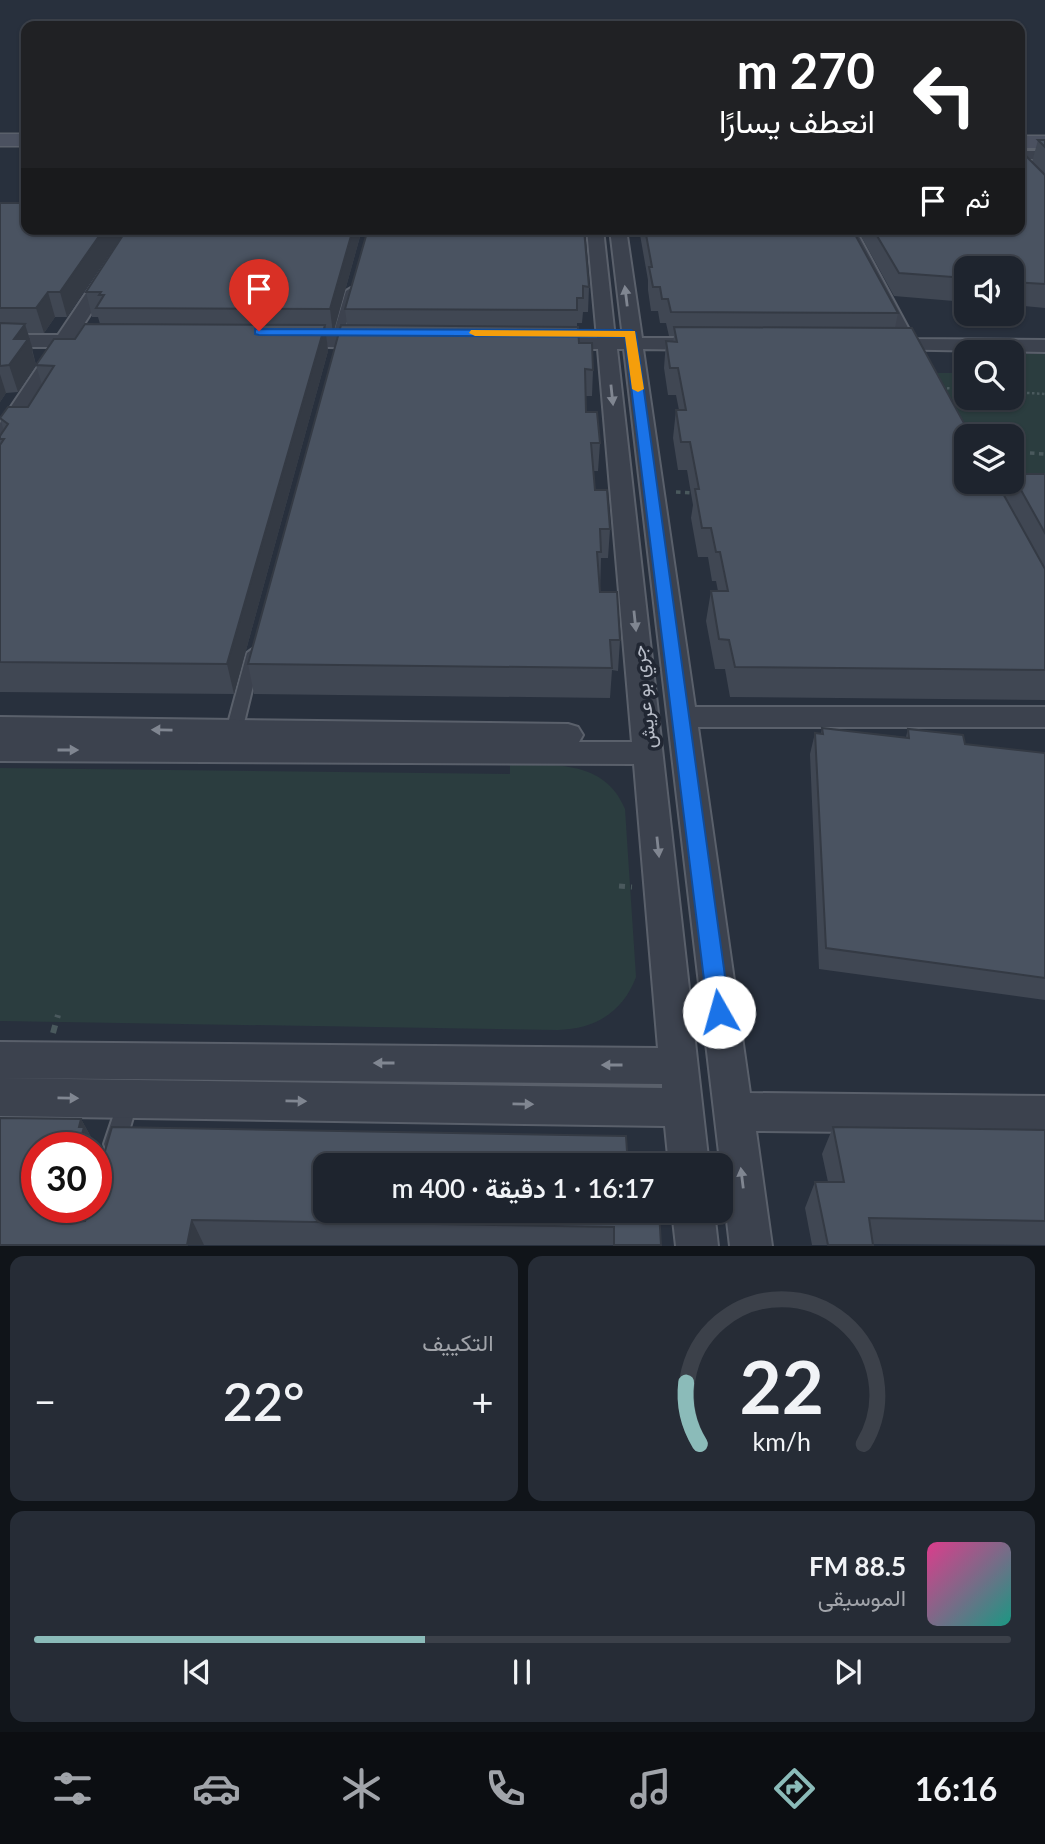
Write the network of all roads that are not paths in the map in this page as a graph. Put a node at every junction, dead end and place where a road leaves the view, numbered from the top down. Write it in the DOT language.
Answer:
graph roads {
  1 [pos="0,133"];
  2 [pos="21,133"];
  3 [pos="1025,134"];
  4 [pos="1045,134"];
  5 [pos="0,140"];
  6 [pos="21,140"];
  7 [pos="1025,142"];
  8 [pos="1045,142"];
  9 [pos="1025,150"];
  10 [pos="1025,153"];
  11 [pos="1045,155"];
  12 [pos="133,235"];
  13 [pos="596,235"];
  14 [pos="618,235"];
  15 [pos="850,235"];
  16 [pos="354,280"];
  17 [pos="0,331"];
  18 [pos="1045,335"];
  19 [pos="67,336"];
  20 [pos="108,336"];
  21 [pos="270,337"];
  22 [pos="392,337"];
  23 [pos="540,338"];
  24 [pos="619,338"];
  25 [pos="714,339"];
  26 [pos="871,340"];
  27 [pos="906,340"];
  28 [pos="0,341"];
  29 [pos="336,343"];
  30 [pos="1045,346"];
  31 [pos="931,387"];
  32 [pos="0,439"];
  33 [pos="258,639"];
  34 [pos="680,717"];
  35 [pos="1045,718"];
  36 [pos="0,728"];
  37 [pos="234,732"];
  38 [pos="648,744"];
  39 [pos="0,750"];
  40 [pos="0,1060"];
  41 [pos="138,1061"];
  42 [pos="680,1066"];
  43 [pos="0,1097"];
  44 [pos="128,1098"];
  45 [pos="684,1107"];
  46 [pos="734,1112"];
  47 [pos="1045,1115"];
  48 [pos="688,1153"];
  49 [pos="112,1154"];
  50 [pos="695,1223"];
  51 [pos="697,1245"];
  52 [pos="751,1245"];
  1 -- 2 [label="street"];
  3 -- 4 [label="street"];
  5 -- 6 [label="street"];
  7 -- 8 [label="street"];
  8 -- 9 [label="lane"];
  10 -- 11 [label="street"];
  12 -- 19 [label="street"];
  13 -- 24 [label="street, جري بو عريش"];
  24 -- 14 [label="street, جري بو عريش, one-way"];
  15 -- 27 [label="street"];
  16 -- 29 [label="lane"];
  17 -- 19 [label="street"];
  18 -- 27 [label="street"];
  19 -- 20 [label="street"];
  19 -- 28 [label="street"];
  19 -- 32 [label="street"];
  21 -- 29 [label="street"];
  22 -- 29 [label="street"];
  23 -- 24 [label="street"];
  24 -- 25 [label="street"];
  24 -- 34 [label="street, جري بو عريش"];
  24 -- 38 [label="street, جري بو عريش, one-way"];
  26 -- 27 [label="street"];
  27 -- 30 [label="street"];
  27 -- 31 [label="lane"];
  33 -- 37 [label="lane"];
  34 -- 35 [label="street"];
  34 -- 46 [label="street, جري بو عريش"];
  37 -- 36 [label="street, one-way"];
  37 -- 38 [label="street"];
  39 -- 38 [label="street, one-way"];
  38 -- 42 [label="street, جري بو عريش, one-way"];
  40 -- 41 [label="street"];
  42 -- 41 [label="street, one-way"];
  41 -- 44 [label="lane"];
  42 -- 45 [label="street, جري بو عريش"];
  43 -- 44 [label="street, one-way"];
  44 -- 45 [label="street, one-way"];
  44 -- 49 [label="lane"];
  45 -- 48 [label="street, جري بو عريش"];
  46 -- 47 [label="street"];
  52 -- 46 [label="street, جري بو عريش, one-way"];
  50 -- 51 [label="street"];
}
